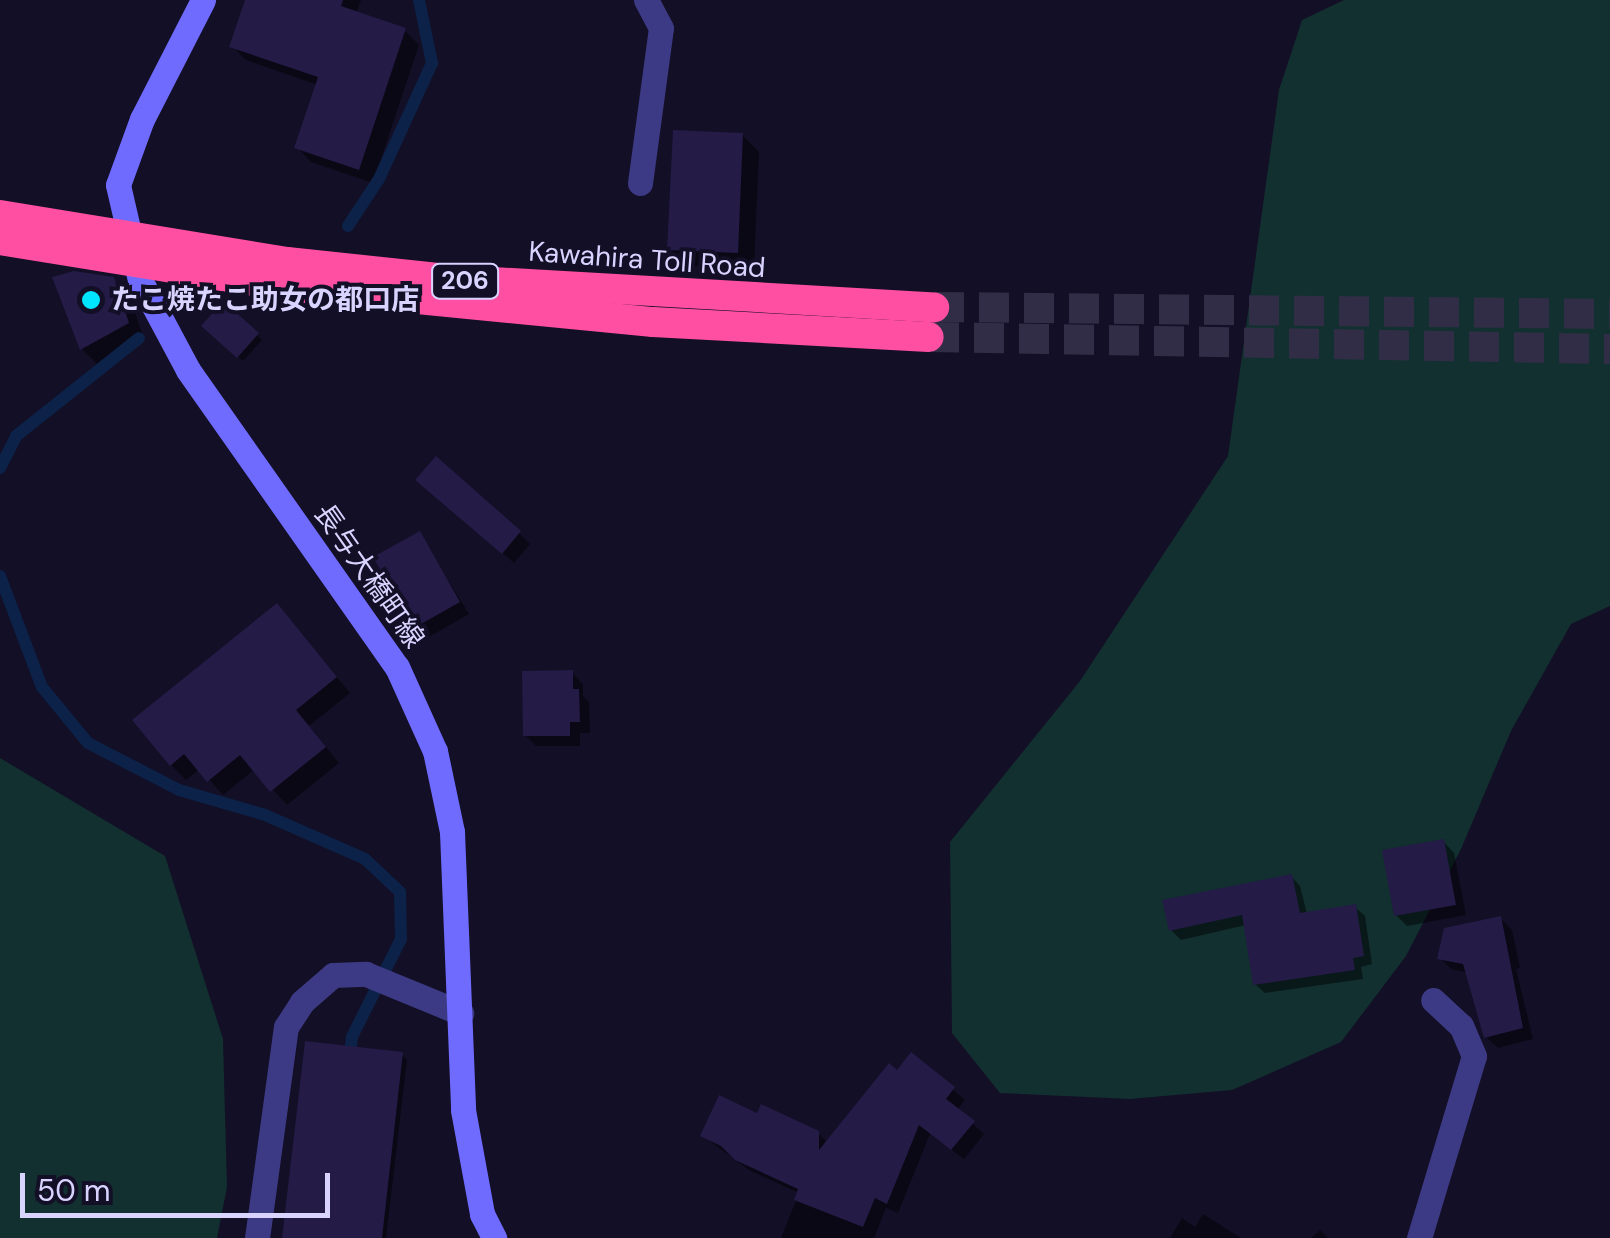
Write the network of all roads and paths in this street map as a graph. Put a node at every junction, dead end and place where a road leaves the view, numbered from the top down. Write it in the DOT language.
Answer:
graph roads {
  1 [pos="203,0"];
  2 [pos="646,0"];
  3 [pos="640,182"];
  4 [pos="0,215"];
  5 [pos="0,240"];
  6 [pos="1434,1000"];
  7 [pos="461,1012"];
  8 [pos="257,1238"];
  9 [pos="494,1238"];
  10 [pos="1418,1238"];
  1 -- 7 [label="main road, 長与大橋町線"];
  2 -- 3 [label="street"];
  4 -- 5 [label="highway, Kawahira Toll Road / 206, bridge"];
  6 -- 10 [label="street"];
  7 -- 8 [label="street"];
  7 -- 9 [label="main road, 長与大橋町線"];
}
